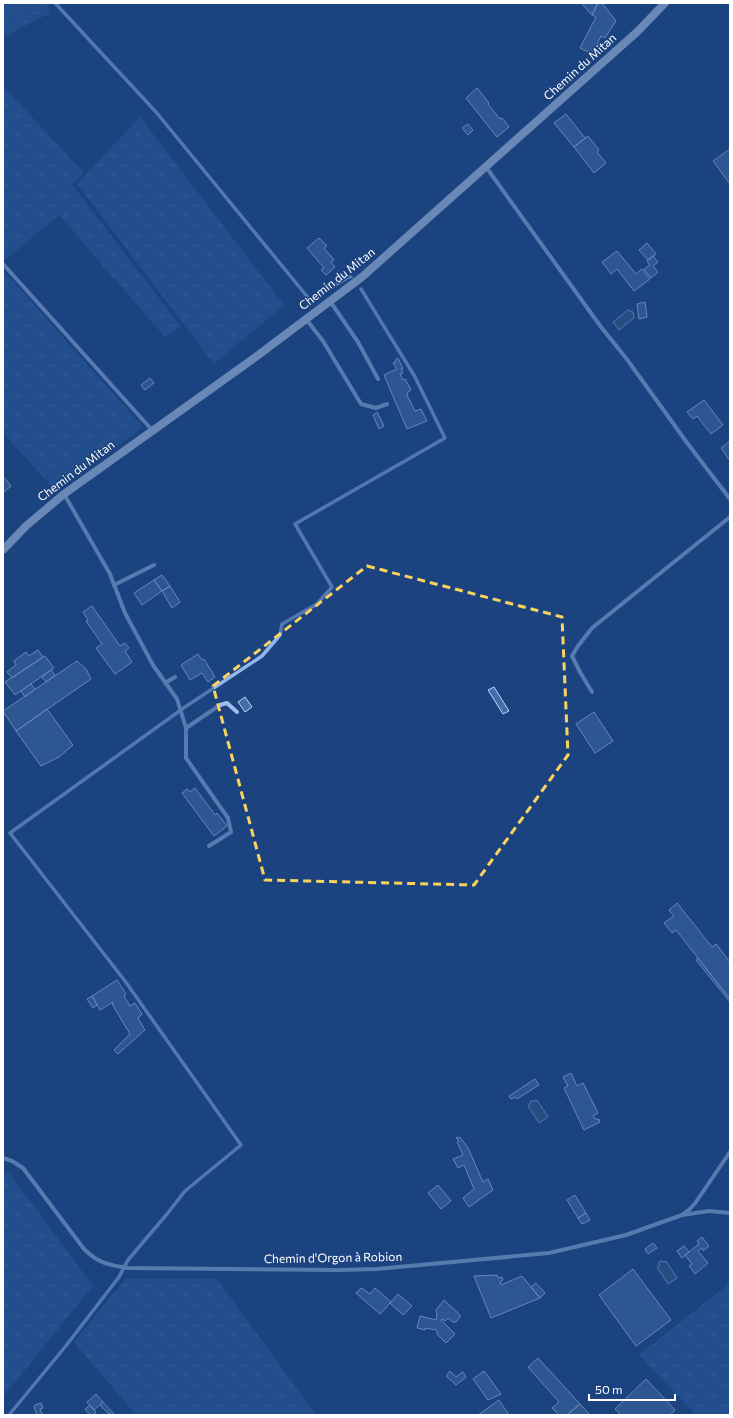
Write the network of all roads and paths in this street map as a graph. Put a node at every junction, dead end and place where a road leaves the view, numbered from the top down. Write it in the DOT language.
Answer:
graph roads {
  1 [pos="665,3"];
  2 [pos="486,167"];
  3 [pos="3,264"];
  4 [pos="330,301"];
  5 [pos="306,319"];
  6 [pos="378,379"];
  7 [pos="387,404"];
  8 [pos="152,430"];
  9 [pos="64,494"];
  10 [pos="730,499"];
  11 [pos="730,517"];
  12 [pos="3,550"];
  13 [pos="154,565"];
  14 [pos="114,585"];
  15 [pos="175,677"];
  16 [pos="165,682"];
  17 [pos="592,692"];
  18 [pos="237,712"];
  19 [pos="186,728"];
  20 [pos="209,846"];
  21 [pos="730,1152"];
  22 [pos="3,1158"];
  23 [pos="730,1213"];
  24 [pos="682,1215"];
  1 -- 2 [label="street, Chemin du Mitan"];
  2 -- 4 [label="street, Chemin du Mitan"];
  2 -- 10 [label="street"];
  3 -- 8 [label="street"];
  4 -- 5 [label="street, Chemin du Mitan"];
  4 -- 6 [label="street"];
  5 -- 7 [label="street"];
  5 -- 8 [label="street, Chemin du Mitan"];
  8 -- 9 [label="street, Chemin du Mitan"];
  9 -- 12 [label="street, Chemin du Mitan"];
  9 -- 14 [label="street"];
  11 -- 17 [label="street"];
  13 -- 14 [label="street"];
  14 -- 16 [label="street"];
  15 -- 16 [label="street"];
  16 -- 19 [label="street"];
  18 -- 19 [label="street"];
  19 -- 20 [label="street"];
  21 -- 24 [label="street"];
  22 -- 24 [label="street, Chemin d'Orgon à Robion"];
  23 -- 24 [label="street, Chemin d'Orgon à Robion"];
}
